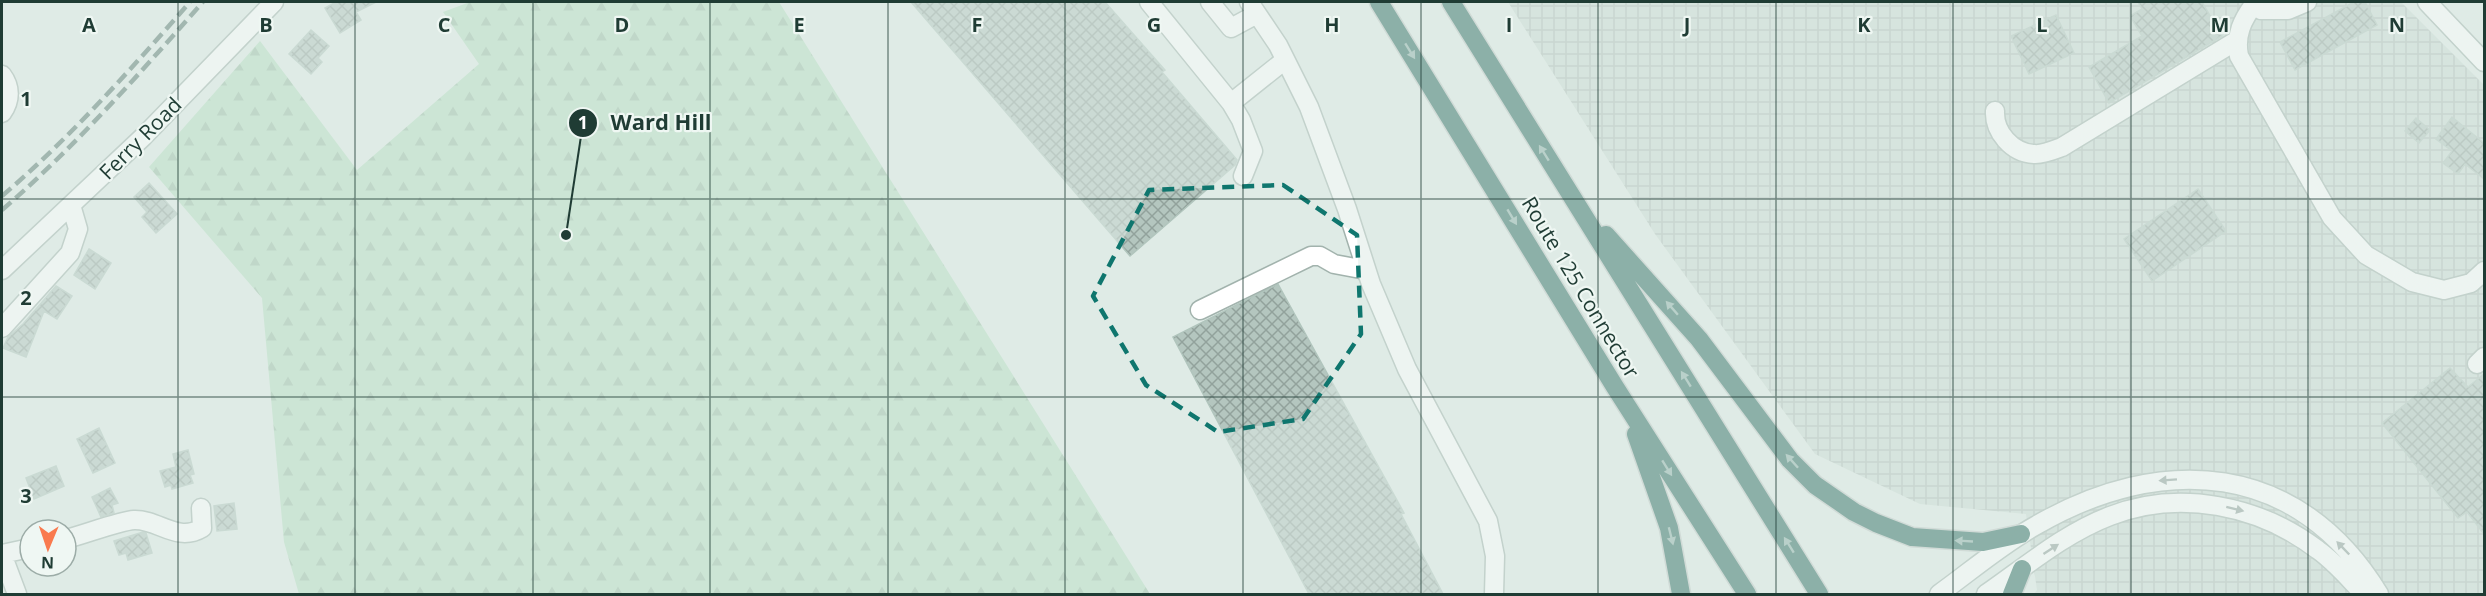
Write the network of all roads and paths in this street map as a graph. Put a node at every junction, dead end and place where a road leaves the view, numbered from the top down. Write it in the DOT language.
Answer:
graph roads {
  1 [pos="274,2"];
  2 [pos="1149,2"];
  3 [pos="1210,2"];
  4 [pos="1379,2"];
  5 [pos="1451,2"];
  6 [pos="2254,2"];
  7 [pos="2307,2"];
  8 [pos="2427,2"];
  9 [pos="1253,8"];
  10 [pos="2236,41"];
  11 [pos="1285,60"];
  12 [pos="2484,62"];
  13 [pos="2,75"];
  14 [pos="1231,103"];
  15 [pos="1995,111"];
  16 [pos="2,113"];
  17 [pos="1243,176"];
  18 [pos="1575,202"];
  19 [pos="71,205"];
  20 [pos="2,270"];
  21 [pos="1366,270"];
  22 [pos="2484,271"];
  23 [pos="1200,310"];
  24 [pos="2,328"];
  25 [pos="1624,401"];
  26 [pos="201,508"];
  27 [pos="2021,534"];
  28 [pos="78,536"];
  29 [pos="18,551"];
  30 [pos="2,554"];
  31 [pos="2022,569"];
  32 [pos="16,594"];
  33 [pos="1494,594"];
  34 [pos="1681,594"];
  35 [pos="1747,594"];
  36 [pos="1819,594"];
  37 [pos="1939,594"];
  38 [pos="1986,594"];
  39 [pos="2012,594"];
  40 [pos="2364,594"];
  41 [pos="2379,594"];
  1 -- 19 [label="street, Ferry Road"];
  2 -- 14 [label="street"];
  3 -- 9 [label="street"];
  4 -- 25 [label="highway, Route 125 Connector, one-way"];
  18 -- 5 [label="highway, Route 125 Connector, one-way"];
  6 -- 7 [label="street"];
  6 -- 10 [label="street"];
  8 -- 12 [label="street"];
  9 -- 11 [label="street"];
  10 -- 15 [label="street"];
  10 -- 22 [label="street"];
  11 -- 14 [label="street"];
  11 -- 21 [label="street"];
  13 -- 16 [label="street"];
  14 -- 17 [label="street"];
  27 -- 18 [label="highway, one-way"];
  36 -- 18 [label="highway, Route 125 Connector, one-way"];
  19 -- 20 [label="street, Ferry Road"];
  19 -- 24 [label="street"];
  21 -- 23 [label="street"];
  21 -- 33 [label="street"];
  25 -- 34 [label="highway, one-way"];
  25 -- 35 [label="highway, Route 125 Connector, one-way"];
  26 -- 28 [label="street"];
  27 -- 37 [label="street"];
  41 -- 27 [label="street, one-way"];
  29 -- 30 [label="street"];
  30 -- 32 [label="street"];
  31 -- 38 [label="street"];
  31 -- 39 [label="highway"];
  31 -- 40 [label="street, one-way"];
}
